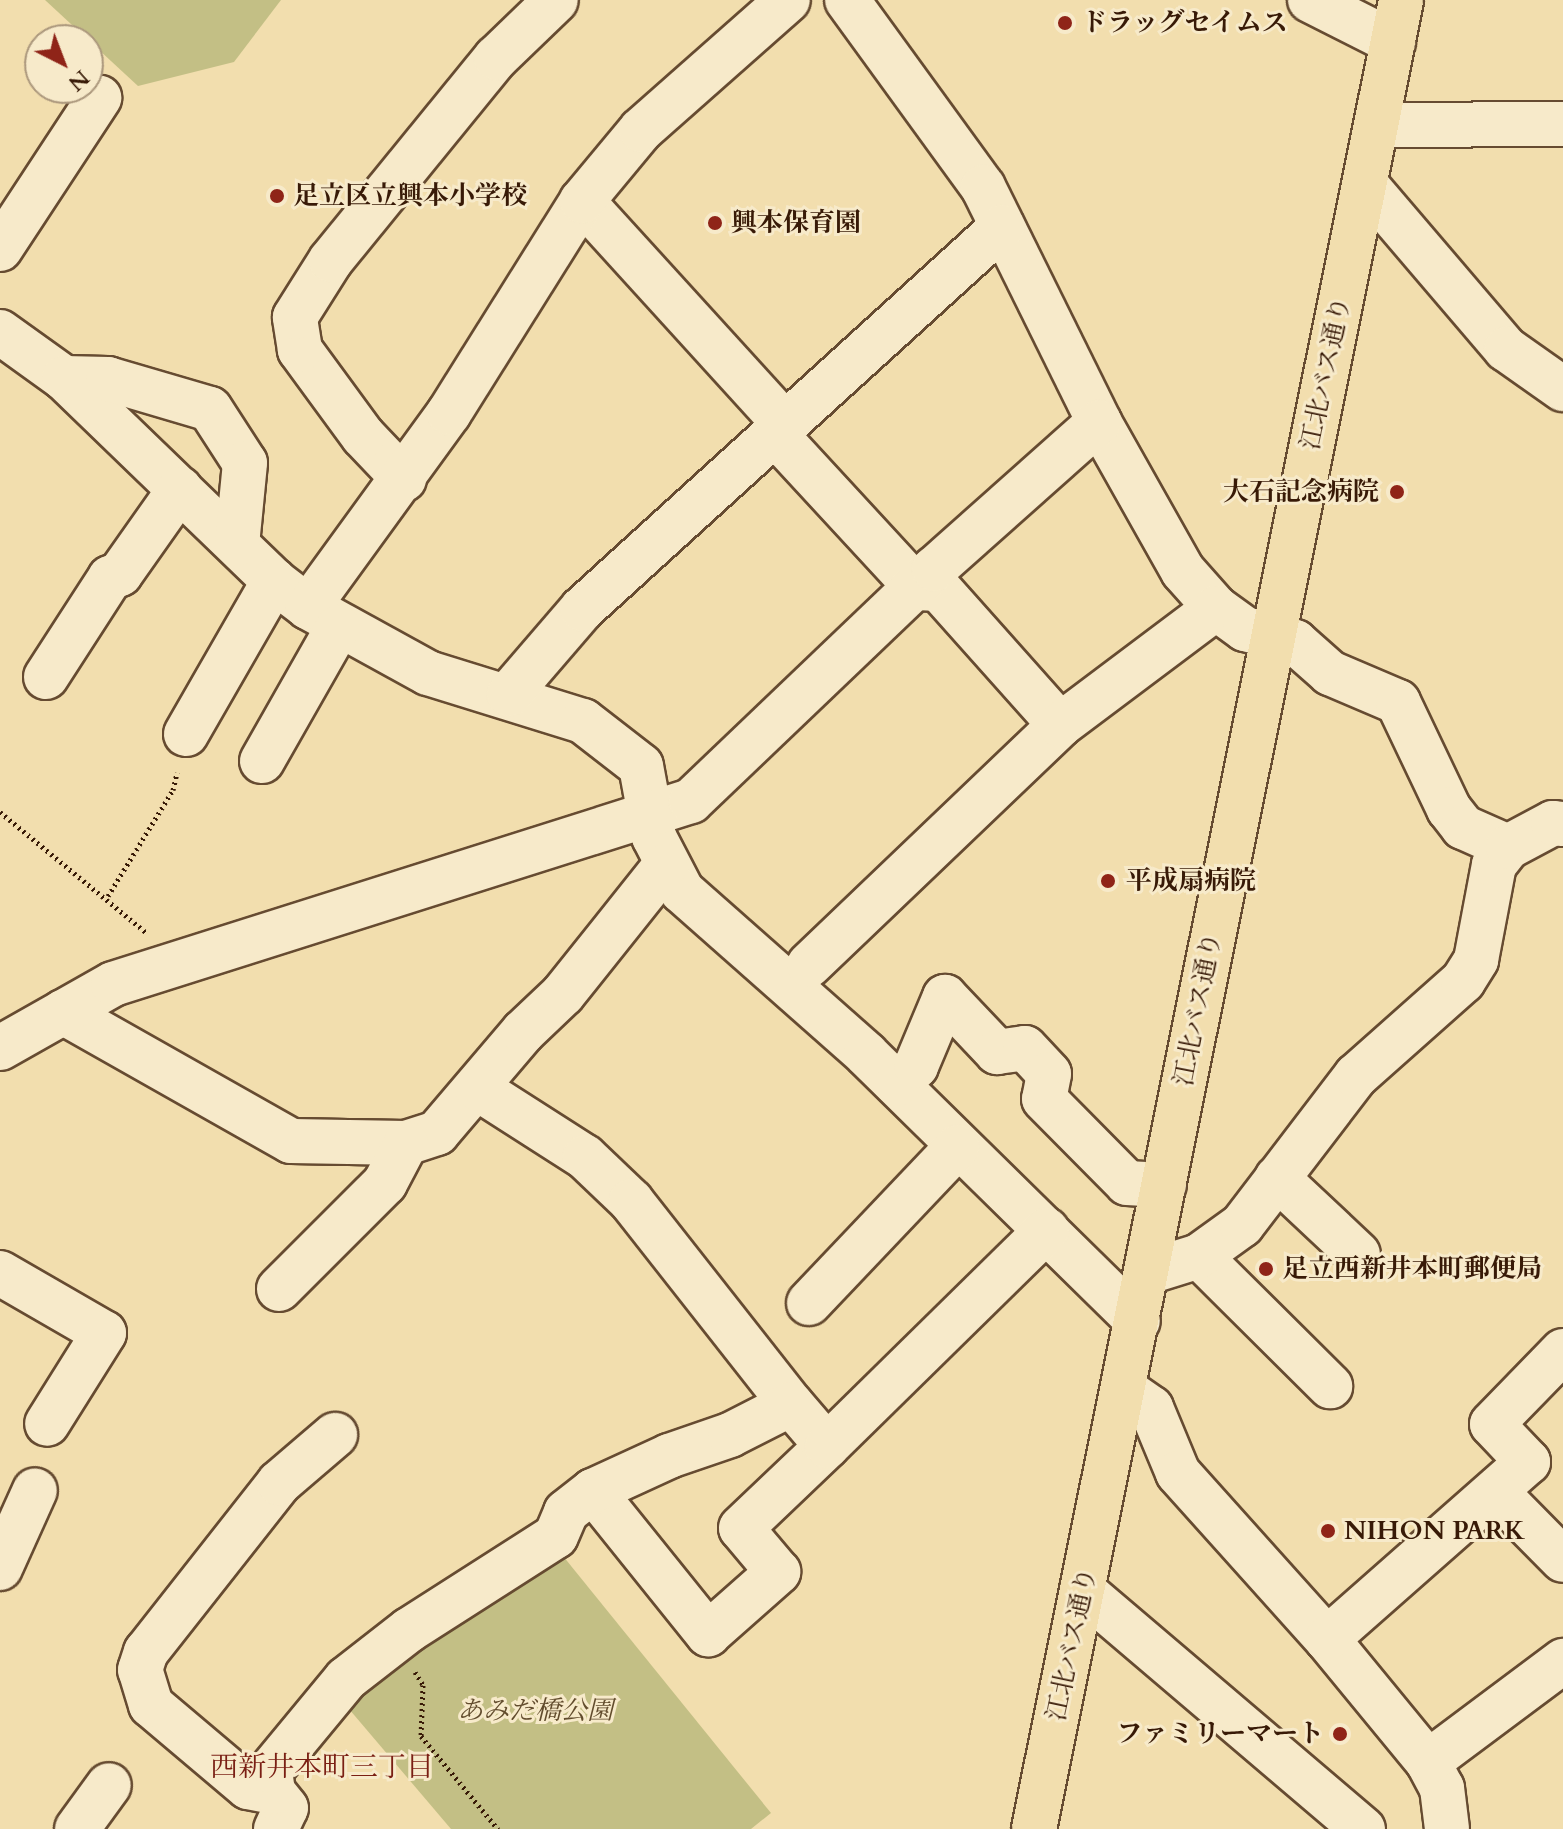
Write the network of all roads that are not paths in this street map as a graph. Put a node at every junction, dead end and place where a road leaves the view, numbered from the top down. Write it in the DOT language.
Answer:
graph roads {
  1 [pos="556,0"];
  2 [pos="788,0"];
  3 [pos="847,0"];
  4 [pos="1310,0"];
  5 [pos="1401,0"];
  6 [pos="1393,42"];
  7 [pos="95,104"];
  8 [pos="1563,124"];
  9 [pos="1378,125"];
  10 [pos="1365,184"];
  11 [pos="582,201"];
  12 [pos="1002,227"];
  13 [pos="0,249"];
  14 [pos="0,332"];
  15 [pos="64,378"];
  16 [pos="1563,389"];
  17 [pos="1099,422"];
  18 [pos="780,429"];
  19 [pos="404,479"];
  20 [pos="180,489"];
  21 [pos="237,544"];
  22 [pos="274,581"];
  23 [pos="917,588"];
  24 [pos="1216,608"];
  25 [pos="323,617"];
  26 [pos="1270,636"];
  27 [pos="46,677"];
  28 [pos="509,694"];
  29 [pos="1060,725"];
  30 [pos="186,734"];
  31 [pos="262,761"];
  32 [pos="650,811"];
  33 [pos="1563,824"];
  34 [pos="1508,847"];
  35 [pos="665,866"];
  36 [pos="809,965"];
  37 [pos="63,1012"];
  38 [pos="0,1048"];
  39 [pos="897,1084"];
  40 [pos="477,1088"];
  41 [pos="406,1143"];
  42 [pos="957,1147"];
  43 [pos="1277,1178"];
  44 [pos="1164,1185"];
  45 [pos="1047,1230"];
  46 [pos="1358,1254"];
  47 [pos="1199,1256"];
  48 [pos="1148,1272"];
  49 [pos="0,1273"];
  50 [pos="279,1289"];
  51 [pos="809,1303"];
  52 [pos="1138,1321"];
  53 [pos="1563,1351"];
  54 [pos="1330,1386"];
  55 [pos="1125,1390"];
  56 [pos="791,1404"];
  57 [pos="47,1424"];
  58 [pos="335,1435"];
  59 [pos="827,1446"];
  60 [pos="35,1490"];
  61 [pos="593,1491"];
  62 [pos="1496,1492"];
  63 [pos="1561,1553"];
  64 [pos="0,1568"];
  65 [pos="1082,1590"];
  66 [pos="1327,1639"];
  67 [pos="1563,1661"];
  68 [pos="1428,1762"];
  69 [pos="109,1785"];
  70 [pos="275,1811"];
  71 [pos="77,1829"];
  72 [pos="1034,1829"];
  73 [pos="1363,1829"];
  74 [pos="1447,1829"];
  1 -- 19 [label="street"];
  2 -- 11 [label="street"];
  3 -- 12 [label="street"];
  4 -- 6 [label="street"];
  5 -- 6 [label="main road, 江北バス通り"];
  6 -- 9 [label="main road, 江北バス通り"];
  7 -- 13 [label="street"];
  8 -- 9 [label="street"];
  9 -- 10 [label="main road, 江北バス通り"];
  10 -- 16 [label="street"];
  10 -- 26 [label="main road, 江北バス通り"];
  11 -- 18 [label="street"];
  11 -- 19 [label="street"];
  12 -- 17 [label="street"];
  12 -- 18 [label="street"];
  14 -- 15 [label="street"];
  15 -- 20 [label="street"];
  15 -- 21 [label="street"];
  17 -- 23 [label="street"];
  17 -- 24 [label="street"];
  18 -- 23 [label="street"];
  18 -- 28 [label="street"];
  19 -- 25 [label="street"];
  20 -- 21 [label="street"];
  20 -- 27 [label="street"];
  21 -- 22 [label="street"];
  22 -- 25 [label="street"];
  22 -- 30 [label="street"];
  23 -- 29 [label="street"];
  23 -- 32 [label="street"];
  24 -- 26 [label="street"];
  24 -- 29 [label="street"];
  25 -- 28 [label="street"];
  25 -- 31 [label="street"];
  26 -- 34 [label="street"];
  26 -- 44 [label="main road, 江北バス通り"];
  28 -- 32 [label="street"];
  29 -- 36 [label="street"];
  32 -- 35 [label="street"];
  32 -- 37 [label="street"];
  33 -- 34 [label="street"];
  34 -- 43 [label="street"];
  35 -- 39 [label="street"];
  35 -- 40 [label="street"];
  37 -- 38 [label="street"];
  37 -- 41 [label="street"];
  39 -- 42 [label="street"];
  39 -- 44 [label="street"];
  40 -- 41 [label="street"];
  40 -- 56 [label="street"];
  41 -- 50 [label="street"];
  42 -- 45 [label="street"];
  42 -- 51 [label="street"];
  43 -- 46 [label="street"];
  43 -- 47 [label="street"];
  44 -- 48 [label="main road, 江北バス通り"];
  45 -- 52 [label="street"];
  45 -- 59 [label="street"];
  47 -- 48 [label="street"];
  47 -- 54 [label="street"];
  48 -- 52 [label="main road, 江北バス通り"];
  49 -- 57 [label="street"];
  52 -- 55 [label="main road, 江北バス通り"];
  53 -- 62 [label="street"];
  55 -- 65 [label="main road, 江北バス通り"];
  55 -- 66 [label="street"];
  56 -- 59 [label="street"];
  56 -- 61 [label="street"];
  58 -- 70 [label="street"];
  59 -- 61 [label="street"];
  60 -- 64 [label="street"];
  61 -- 70 [label="street"];
  62 -- 63 [label="street"];
  62 -- 66 [label="street"];
  65 -- 72 [label="main road, 江北バス通り"];
  65 -- 73 [label="street"];
  66 -- 68 [label="street"];
  67 -- 68 [label="street"];
  68 -- 74 [label="street"];
  69 -- 71 [label="street"];
}
